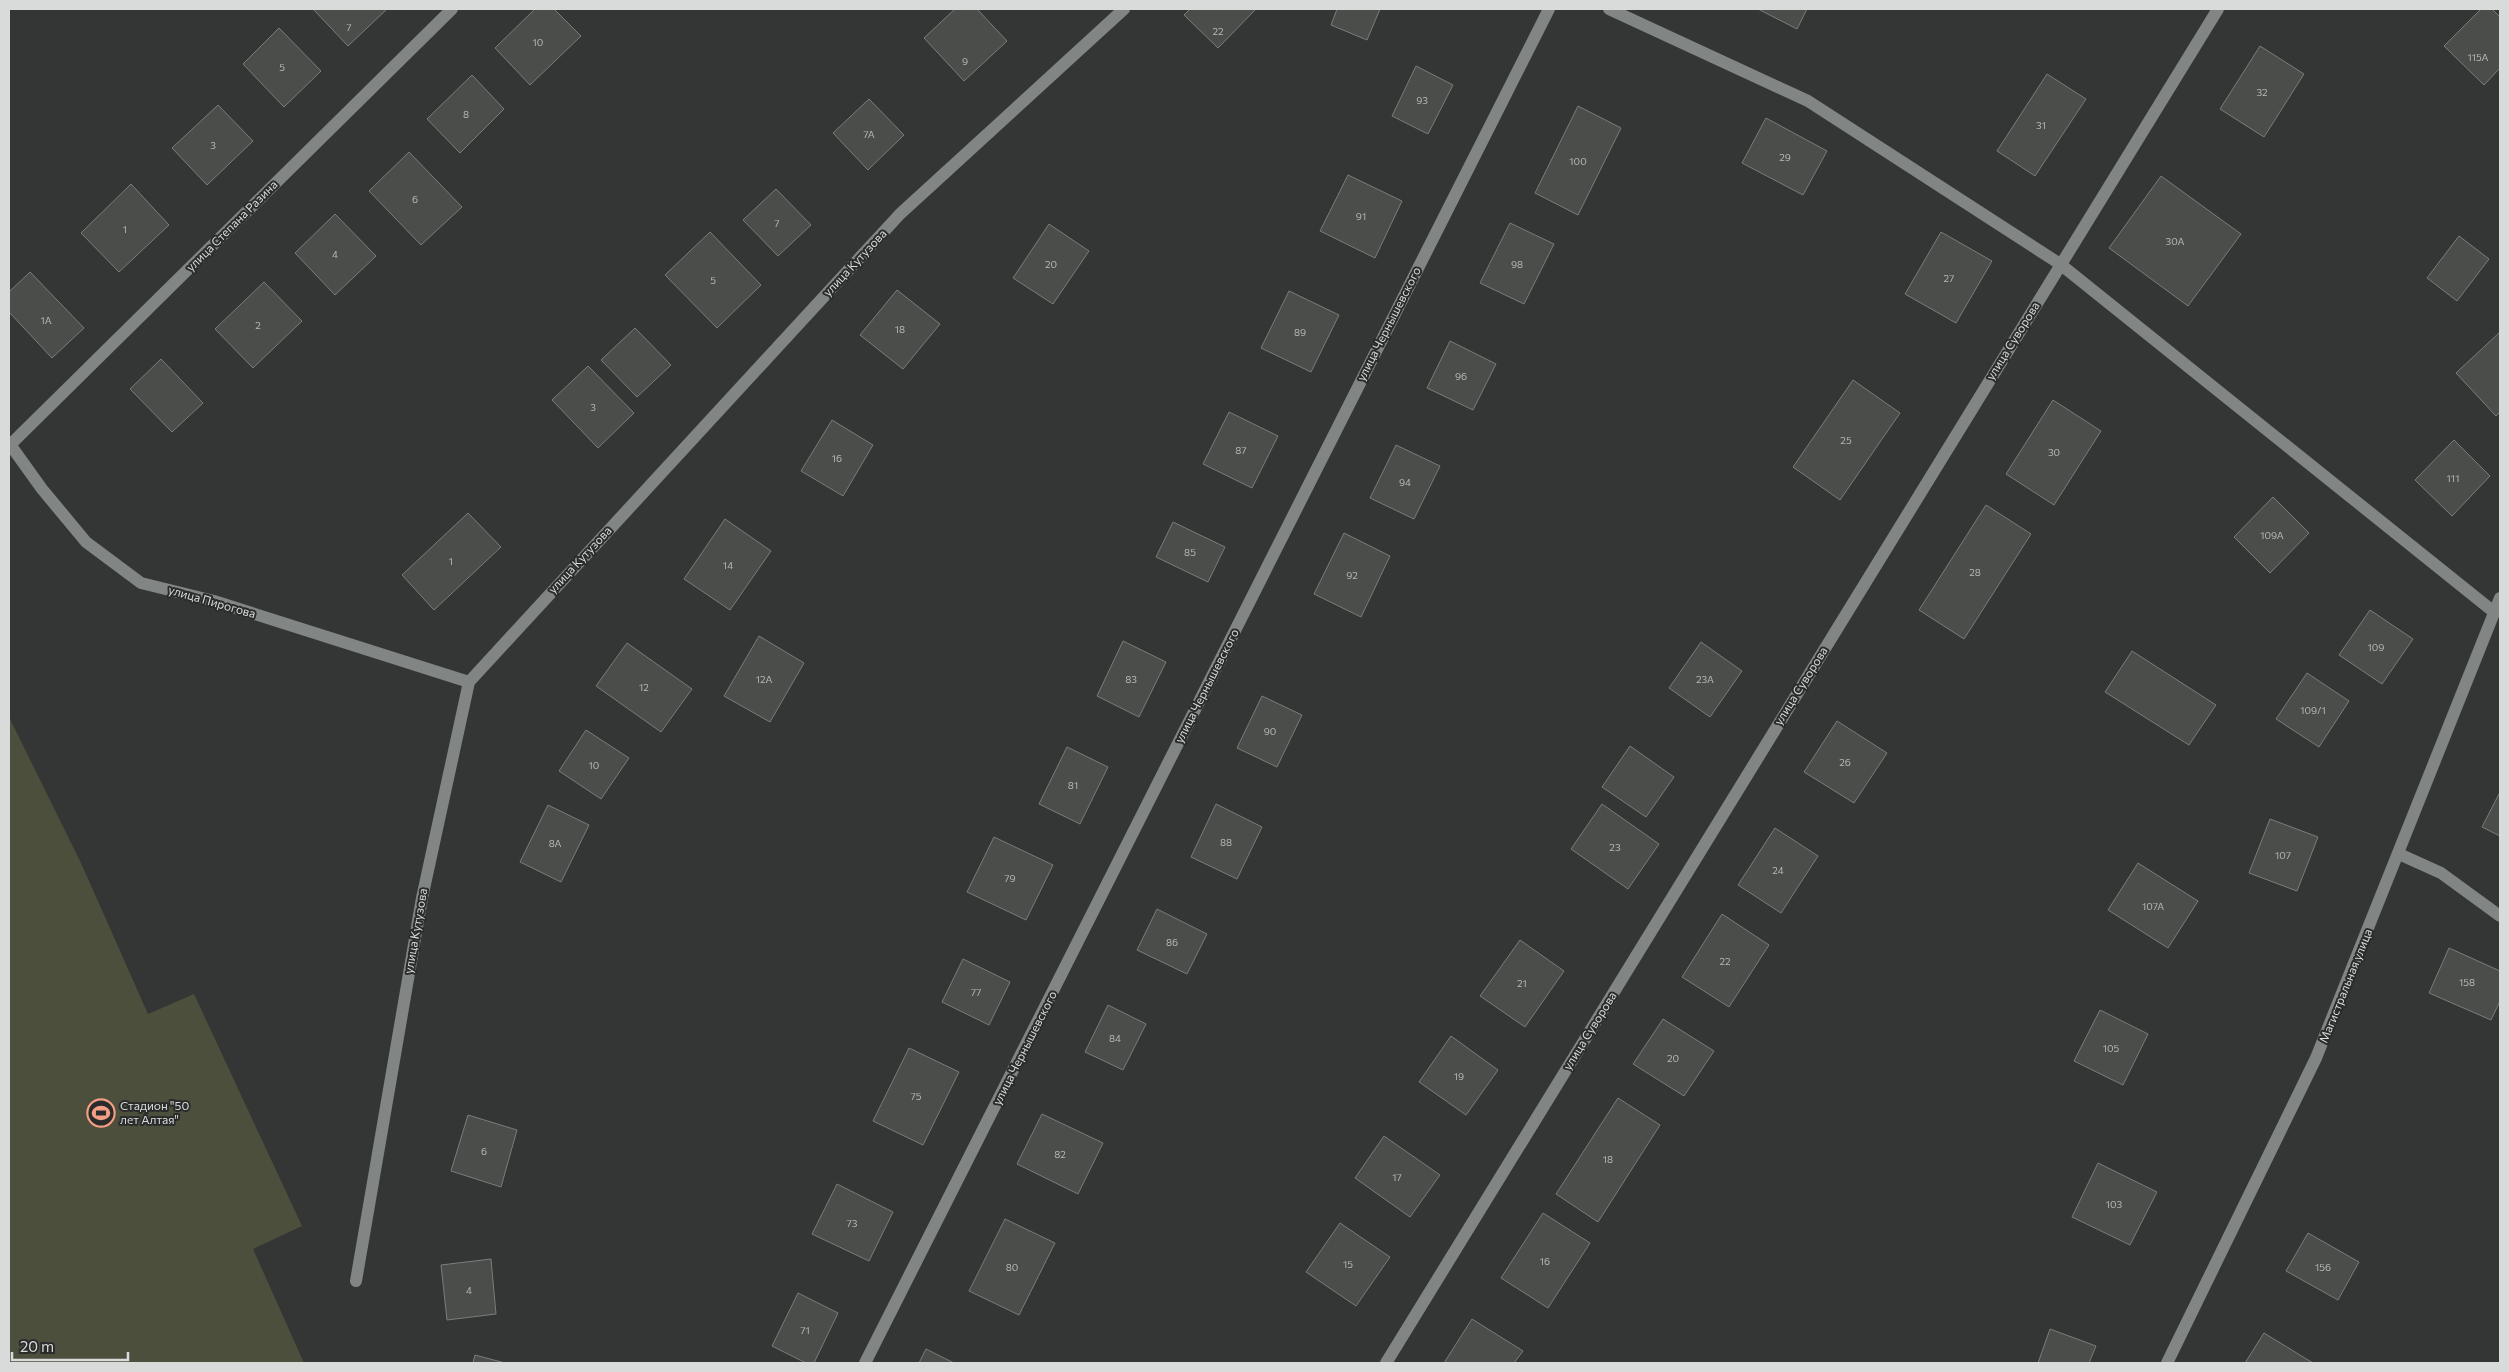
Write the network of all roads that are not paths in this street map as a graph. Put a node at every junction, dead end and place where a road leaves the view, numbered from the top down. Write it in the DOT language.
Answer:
graph roads {
  1 [pos="452,9"];
  2 [pos="1124,9"];
  3 [pos="1549,9"];
  4 [pos="1609,9"];
  5 [pos="2218,9"];
  6 [pos="2060,264"];
  7 [pos="10,443"];
  8 [pos="2500,598"];
  9 [pos="2494,612"];
  10 [pos="469,682"];
  11 [pos="2399,854"];
  12 [pos="2500,916"];
  13 [pos="356,1281"];
  14 [pos="865,1363"];
  15 [pos="1386,1363"];
  16 [pos="2167,1363"];
  1 -- 7 [label="street, улица Степана Разина"];
  2 -- 10 [label="street, улица Кутузова"];
  3 -- 14 [label="street, улица Чернышевского"];
  4 -- 6 [label="street"];
  5 -- 6 [label="street, улица Суворова"];
  6 -- 9 [label="street"];
  6 -- 15 [label="street, улица Суворова"];
  7 -- 10 [label="street, улица Пирогова"];
  8 -- 9 [label="street, Магистральная улица"];
  9 -- 11 [label="street, Магистральная улица"];
  10 -- 13 [label="street, улица Кутузова"];
  11 -- 12 [label="street"];
  11 -- 16 [label="street, Магистральная улица"];
}
